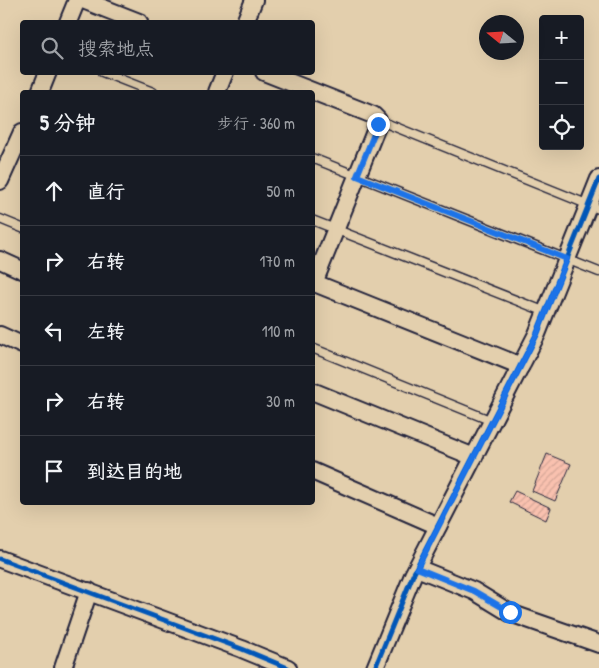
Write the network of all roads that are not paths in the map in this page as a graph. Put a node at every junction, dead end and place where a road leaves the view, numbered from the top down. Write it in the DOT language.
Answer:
graph roads {
  1 [pos="77,0"];
  2 [pos="83,0"];
  3 [pos="251,1"];
  4 [pos="69,20"];
  5 [pos="134,20"];
  6 [pos="246,20"];
  7 [pos="47,75"];
  8 [pos="110,75"];
  9 [pos="224,75"];
  10 [pos="272,75"];
  11 [pos="41,90"];
  12 [pos="148,90"];
  13 [pos="218,90"];
  14 [pos="310,90"];
  15 [pos="315,92"];
  16 [pos="378,120"];
  17 [pos="20,136"];
  18 [pos="315,159"];
  19 [pos="357,176"];
  20 [pos="599,179"];
  21 [pos="0,181"];
  22 [pos="594,207"];
  23 [pos="0,219"];
  24 [pos="315,221"];
  25 [pos="20,227"];
  26 [pos="336,229"];
  27 [pos="567,259"];
  28 [pos="0,260"];
  29 [pos="20,269"];
  30 [pos="599,272"];
  31 [pos="315,278"];
  32 [pos="315,284"];
  33 [pos="546,312"];
  34 [pos="0,335"];
  35 [pos="20,344"];
  36 [pos="315,349"];
  37 [pos="521,366"];
  38 [pos="315,392"];
  39 [pos="492,421"];
  40 [pos="474,457"];
  41 [pos="315,472"];
  42 [pos="438,526"];
  43 [pos="0,559"];
  44 [pos="417,568"];
  45 [pos="89,591"];
  46 [pos="597,642"];
  47 [pos="63,668"];
  48 [pos="288,668"];
  49 [pos="375,668"];
  1 -- 4 [label="street"];
  2 -- 5 [label="street"];
  3 -- 6 [label="street"];
  7 -- 11 [label="street"];
  8 -- 12 [label="lane"];
  9 -- 13 [label="street"];
  10 -- 14 [label="street"];
  15 -- 16 [label="street"];
  16 -- 19 [label="street"];
  16 -- 22 [label="lane"];
  17 -- 21 [label="street"];
  18 -- 19 [label="lane"];
  19 -- 26 [label="street"];
  19 -- 27 [label="lane"];
  20 -- 22 [label="street"];
  22 -- 27 [label="street"];
  23 -- 25 [label="lane"];
  24 -- 26 [label="lane"];
  26 -- 31 [label="street"];
  26 -- 33 [label="lane"];
  27 -- 30 [label="lane"];
  27 -- 33 [label="street"];
  28 -- 29 [label="street"];
  32 -- 37 [label="street"];
  33 -- 37 [label="street"];
  34 -- 35 [label="street"];
  36 -- 39 [label="lane"];
  37 -- 39 [label="street"];
  38 -- 40 [label="street"];
  39 -- 40 [label="street"];
  40 -- 42 [label="street"];
  41 -- 42 [label="street"];
  42 -- 44 [label="street"];
  43 -- 45 [label="street"];
  44 -- 46 [label="street"];
  44 -- 49 [label="street"];
  45 -- 47 [label="street"];
  45 -- 48 [label="street"];
}
